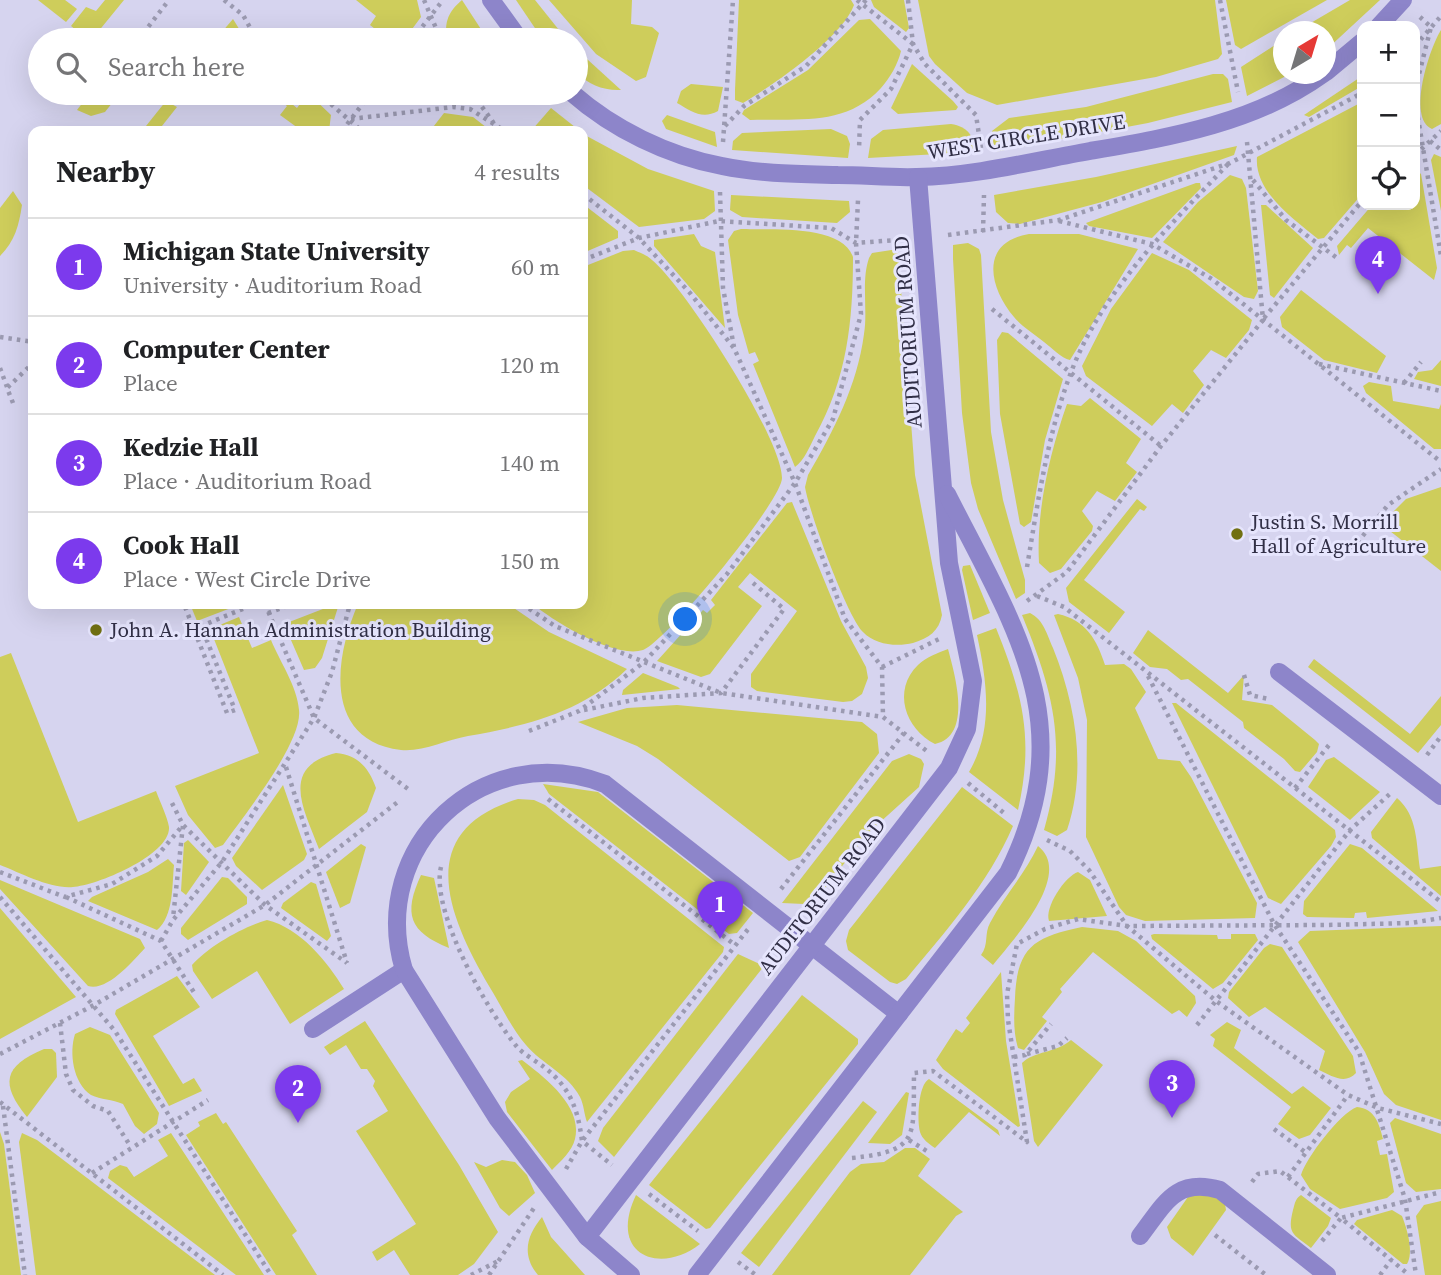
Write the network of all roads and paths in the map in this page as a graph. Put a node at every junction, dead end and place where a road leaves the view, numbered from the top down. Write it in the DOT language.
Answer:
graph roads {
  1 [pos="169,0"];
  2 [pos="224,0"];
  3 [pos="424,0"];
  4 [pos="443,0"];
  5 [pos="491,0"];
  6 [pos="857,0"];
  7 [pos="908,0"];
  8 [pos="1220,0"];
  9 [pos="1402,1"];
  10 [pos="864,3"];
  11 [pos="1441,16"];
  12 [pos="430,17"];
  13 [pos="1384,21"];
  14 [pos="1431,27"];
  15 [pos="147,28"];
  16 [pos="250,28"];
  17 [pos="421,28"];
  18 [pos="435,28"];
  19 [pos="511,28"];
  20 [pos="1420,40"];
  21 [pos="913,44"];
  22 [pos="1357,46"];
  23 [pos="1336,63"];
  24 [pos="1307,84"];
  25 [pos="1417,84"];
  26 [pos="1357,96"];
  27 [pos="588,104"];
  28 [pos="333,105"];
  29 [pos="362,105"];
  30 [pos="481,105"];
  31 [pos="1245,117"];
  32 [pos="351,119"];
  33 [pos="493,122"];
  34 [pos="346,126"];
  35 [pos="357,126"];
  36 [pos="494,126"];
  37 [pos="498,126"];
  38 [pos="724,127"];
  39 [pos="1441,131"];
  40 [pos="1420,135"];
  41 [pos="1430,141"];
  42 [pos="1422,149"];
  43 [pos="1441,150"];
  44 [pos="1249,153"];
  45 [pos="1230,163"];
  46 [pos="985,170"];
  47 [pos="859,175"];
  48 [pos="918,177"];
  49 [pos="1252,179"];
  50 [pos="588,198"];
  51 [pos="1357,207"];
  52 [pos="1059,220"];
  53 [pos="984,232"];
  54 [pos="639,238"];
  55 [pos="923,238"];
  56 [pos="856,243"];
  57 [pos="1152,244"];
  58 [pos="1322,246"];
  59 [pos="1441,256"];
  60 [pos="588,258"];
  61 [pos="1336,258"];
  62 [pos="992,309"];
  63 [pos="1263,320"];
  64 [pos="0,337"];
  65 [pos="28,341"];
  66 [pos="1421,362"];
  67 [pos="1318,363"];
  68 [pos="0,368"];
  69 [pos="28,368"];
  70 [pos="1070,373"];
  71 [pos="1404,383"];
  72 [pos="7,388"];
  73 [pos="1441,391"];
  74 [pos="13,402"];
  75 [pos="1161,446"];
  76 [pos="1441,462"];
  77 [pos="1441,468"];
  78 [pos="795,483"];
  79 [pos="942,484"];
  80 [pos="1352,549"];
  81 [pos="1027,567"];
  82 [pos="753,583"];
  83 [pos="186,609"];
  84 [pos="243,609"];
  85 [pos="267,609"];
  86 [pos="279,609"];
  87 [pos="349,609"];
  88 [pos="268,613"];
  89 [pos="1279,672"];
  90 [pos="1148,676"];
  91 [pos="579,711"];
  92 [pos="883,717"];
  93 [pos="314,718"];
  94 [pos="528,731"];
  95 [pos="904,733"];
  96 [pos="1441,736"];
  97 [pos="1329,745"];
  98 [pos="286,766"];
  99 [pos="1410,775"];
  100 [pos="1295,788"];
  101 [pos="408,789"];
  102 [pos="539,792"];
  103 [pos="1441,796"];
  104 [pos="399,801"];
  105 [pos="172,803"];
  106 [pos="183,825"];
  107 [pos="1350,830"];
  108 [pos="443,858"];
  109 [pos="222,862"];
  110 [pos="316,865"];
  111 [pos="0,873"];
  112 [pos="0,897"];
  113 [pos="65,897"];
  114 [pos="1441,902"];
  115 [pos="265,905"];
  116 [pos="766,907"];
  117 [pos="1441,918"];
  118 [pos="173,920"];
  119 [pos="1275,924"];
  120 [pos="161,940"];
  121 [pos="735,945"];
  122 [pos="813,945"];
  123 [pos="172,960"];
  124 [pos="404,970"];
  125 [pos="195,994"];
  126 [pos="94,1005"];
  127 [pos="899,1014"];
  128 [pos="60,1023"];
  129 [pos="1051,1024"];
  130 [pos="1197,1025"];
  131 [pos="313,1029"];
  132 [pos="1067,1038"];
  133 [pos="0,1054"];
  134 [pos="1025,1055"];
  135 [pos="1014,1057"];
  136 [pos="1349,1095"];
  137 [pos="208,1100"];
  138 [pos="1,1103"];
  139 [pos="171,1122"];
  140 [pos="1274,1129"];
  141 [pos="909,1140"];
  142 [pos="582,1141"];
  143 [pos="131,1147"];
  144 [pos="1306,1152"];
  145 [pos="930,1153"];
  146 [pos="852,1158"];
  147 [pos="92,1173"];
  148 [pos="1288,1177"];
  149 [pos="631,1181"];
  150 [pos="550,1187"];
  151 [pos="1441,1192"];
  152 [pos="1405,1199"];
  153 [pos="1236,1202"];
  154 [pos="1341,1218"];
  155 [pos="1215,1235"];
  156 [pos="1139,1236"];
  157 [pos="587,1237"];
  158 [pos="719,1247"];
  159 [pos="503,1258"];
  160 [pos="1307,1259"];
  161 [pos="1391,1261"];
  162 [pos="25,1275"];
  163 [pos="223,1275"];
  164 [pos="271,1275"];
  165 [pos="471,1275"];
  166 [pos="489,1275"];
  167 [pos="631,1275"];
  168 [pos="697,1275"];
  169 [pos="756,1275"];
  170 [pos="1266,1275"];
  171 [pos="1327,1275"];
  172 [pos="1380,1275"];
  173 [pos="1409,1275"];
  174 [pos="1416,1275"];
  1 -- 15 [label="path"];
  2 -- 16 [label="path"];
  3 -- 12 [label="path"];
  4 -- 12 [label="path"];
  5 -- 19 [label="street"];
  6 -- 10 [label="path"];
  7 -- 21 [label="path"];
  8 -- 31 [label="path"];
  9 -- 13 [label="street"];
  9 -- 14 [label="path"];
  10 -- 21 [label="path"];
  10 -- 38 [label="path"];
  11 -- 14 [label="path"];
  12 -- 17 [label="path"];
  12 -- 18 [label="path"];
  14 -- 20 [label="path"];
  14 -- 25 [label="path"];
  21 -- 46 [label="path"];
  21 -- 47 [label="path"];
  22 -- 23 [label="street, WEST CIRCLE DRIVE"];
  24 -- 31 [label="street, WEST CIRCLE DRIVE"];
  26 -- 44 [label="path"];
  27 -- 47 [label="street, WEST CIRCLE DRIVE"];
  28 -- 32 [label="path"];
  29 -- 32 [label="path"];
  30 -- 33 [label="path"];
  31 -- 44 [label="path"];
  31 -- 46 [label="street, WEST CIRCLE DRIVE"];
  32 -- 33 [label="path"];
  32 -- 34 [label="path"];
  32 -- 35 [label="path"];
  33 -- 36 [label="path"];
  33 -- 37 [label="path"];
  39 -- 41 [label="path"];
  40 -- 42 [label="path"];
  41 -- 42 [label="path"];
  41 -- 43 [label="path"];
  42 -- 59 [label="path"];
  44 -- 45 [label="path"];
  44 -- 49 [label="path"];
  45 -- 52 [label="path"];
  45 -- 57 [label="path"];
  46 -- 48 [label="street, WEST CIRCLE DRIVE"];
  46 -- 53 [label="path"];
  47 -- 48 [label="street, WEST CIRCLE DRIVE"];
  47 -- 56 [label="path"];
  48 -- 55 [label="street, AUDITORIUM ROAD"];
  49 -- 58 [label="path"];
  49 -- 63 [label="path"];
  50 -- 54 [label="path"];
  51 -- 58 [label="path"];
  52 -- 53 [label="path"];
  52 -- 57 [label="path"];
  53 -- 55 [label="path"];
  54 -- 56 [label="path"];
  54 -- 60 [label="path"];
  54 -- 78 [label="path"];
  55 -- 56 [label="path"];
  55 -- 79 [label="street, AUDITORIUM ROAD"];
  56 -- 78 [label="path"];
  57 -- 63 [label="path"];
  57 -- 70 [label="path"];
  58 -- 61 [label="path"];
  58 -- 63 [label="path"];
  62 -- 70 [label="path"];
  63 -- 67 [label="path"];
  63 -- 75 [label="path"];
  64 -- 65 [label="path"];
  66 -- 71 [label="path"];
  67 -- 71 [label="path"];
  67 -- 76 [label="path"];
  68 -- 72 [label="path"];
  69 -- 72 [label="path"];
  70 -- 75 [label="path"];
  70 -- 81 [label="path"];
  71 -- 73 [label="path"];
  72 -- 74 [label="path"];
  75 -- 90 [label="path"];
  77 -- 80 [label="path"];
  78 -- 91 [label="path"];
  78 -- 92 [label="path"];
  79 -- 122 [label="street, AUDITORIUM ROAD"];
  79 -- 127 [label="street, AUDITORIUM ROAD"];
  82 -- 91 [label="path"];
  83 -- 84 [label="path"];
  85 -- 88 [label="path"];
  86 -- 88 [label="path"];
  87 -- 93 [label="path"];
  88 -- 93 [label="path"];
  89 -- 99 [label="street"];
  90 -- 100 [label="path"];
  90 -- 119 [label="path"];
  91 -- 94 [label="path"];
  93 -- 98 [label="path"];
  93 -- 101 [label="path"];
  95 -- 116 [label="path"];
  96 -- 99 [label="path"];
  97 -- 100 [label="path"];
  98 -- 109 [label="path"];
  98 -- 110 [label="path"];
  99 -- 103 [label="street"];
  99 -- 107 [label="path"];
  100 -- 107 [label="path"];
  102 -- 121 [label="path"];
  104 -- 110 [label="path"];
  105 -- 106 [label="path"];
  106 -- 109 [label="path"];
  106 -- 113 [label="path"];
  106 -- 118 [label="path"];
  107 -- 114 [label="path"];
  107 -- 119 [label="path"];
  108 -- 142 [label="path"];
  109 -- 115 [label="path"];
  109 -- 118 [label="path"];
  110 -- 115 [label="path"];
  110 -- 115 [label="path"];
  111 -- 113 [label="path"];
  112 -- 126 [label="path"];
  113 -- 120 [label="path"];
  115 -- 123 [label="path"];
  116 -- 121 [label="path"];
  116 -- 122 [label="street"];
  116 -- 124 [label="street"];
  117 -- 119 [label="path"];
  118 -- 120 [label="path"];
  119 -- 130 [label="path"];
  119 -- 135 [label="path"];
  119 -- 152 [label="path"];
  120 -- 123 [label="path"];
  121 -- 142 [label="path"];
  122 -- 127 [label="street"];
  122 -- 149 [label="street, AUDITORIUM ROAD"];
  123 -- 125 [label="path"];
  123 -- 126 [label="path"];
  124 -- 131 [label="street"];
  124 -- 150 [label="street"];
  126 -- 128 [label="path"];
  126 -- 139 [label="path"];
  127 -- 158 [label="street, AUDITORIUM ROAD"];
  128 -- 133 [label="path"];
  128 -- 143 [label="path"];
  129 -- 134 [label="path"];
  132 -- 134 [label="path"];
  134 -- 135 [label="path"];
  135 -- 141 [label="path"];
  136 -- 144 [label="path"];
  137 -- 139 [label="path"];
  138 -- 147 [label="path"];
  138 -- 162 [label="path"];
  139 -- 143 [label="path"];
  139 -- 164 [label="path"];
  140 -- 144 [label="path"];
  141 -- 145 [label="path"];
  141 -- 146 [label="path"];
  142 -- 149 [label="path"];
  142 -- 150 [label="path"];
  143 -- 147 [label="path"];
  144 -- 148 [label="path"];
  147 -- 163 [label="path"];
  148 -- 153 [label="path"];
  148 -- 154 [label="path"];
  149 -- 157 [label="street, AUDITORIUM ROAD"];
  149 -- 158 [label="path"];
  150 -- 157 [label="street"];
  150 -- 159 [label="path"];
  151 -- 152 [label="path"];
  152 -- 154 [label="path"];
  152 -- 174 [label="path"];
  153 -- 156 [label="street"];
  153 -- 160 [label="street"];
  154 -- 160 [label="path"];
  154 -- 161 [label="path"];
  155 -- 170 [label="path"];
  157 -- 167 [label="street"];
  158 -- 168 [label="street, AUDITORIUM ROAD"];
  158 -- 169 [label="path"];
  159 -- 165 [label="path"];
  159 -- 166 [label="path"];
  160 -- 171 [label="street"];
  161 -- 172 [label="path"];
  161 -- 173 [label="path"];
}
